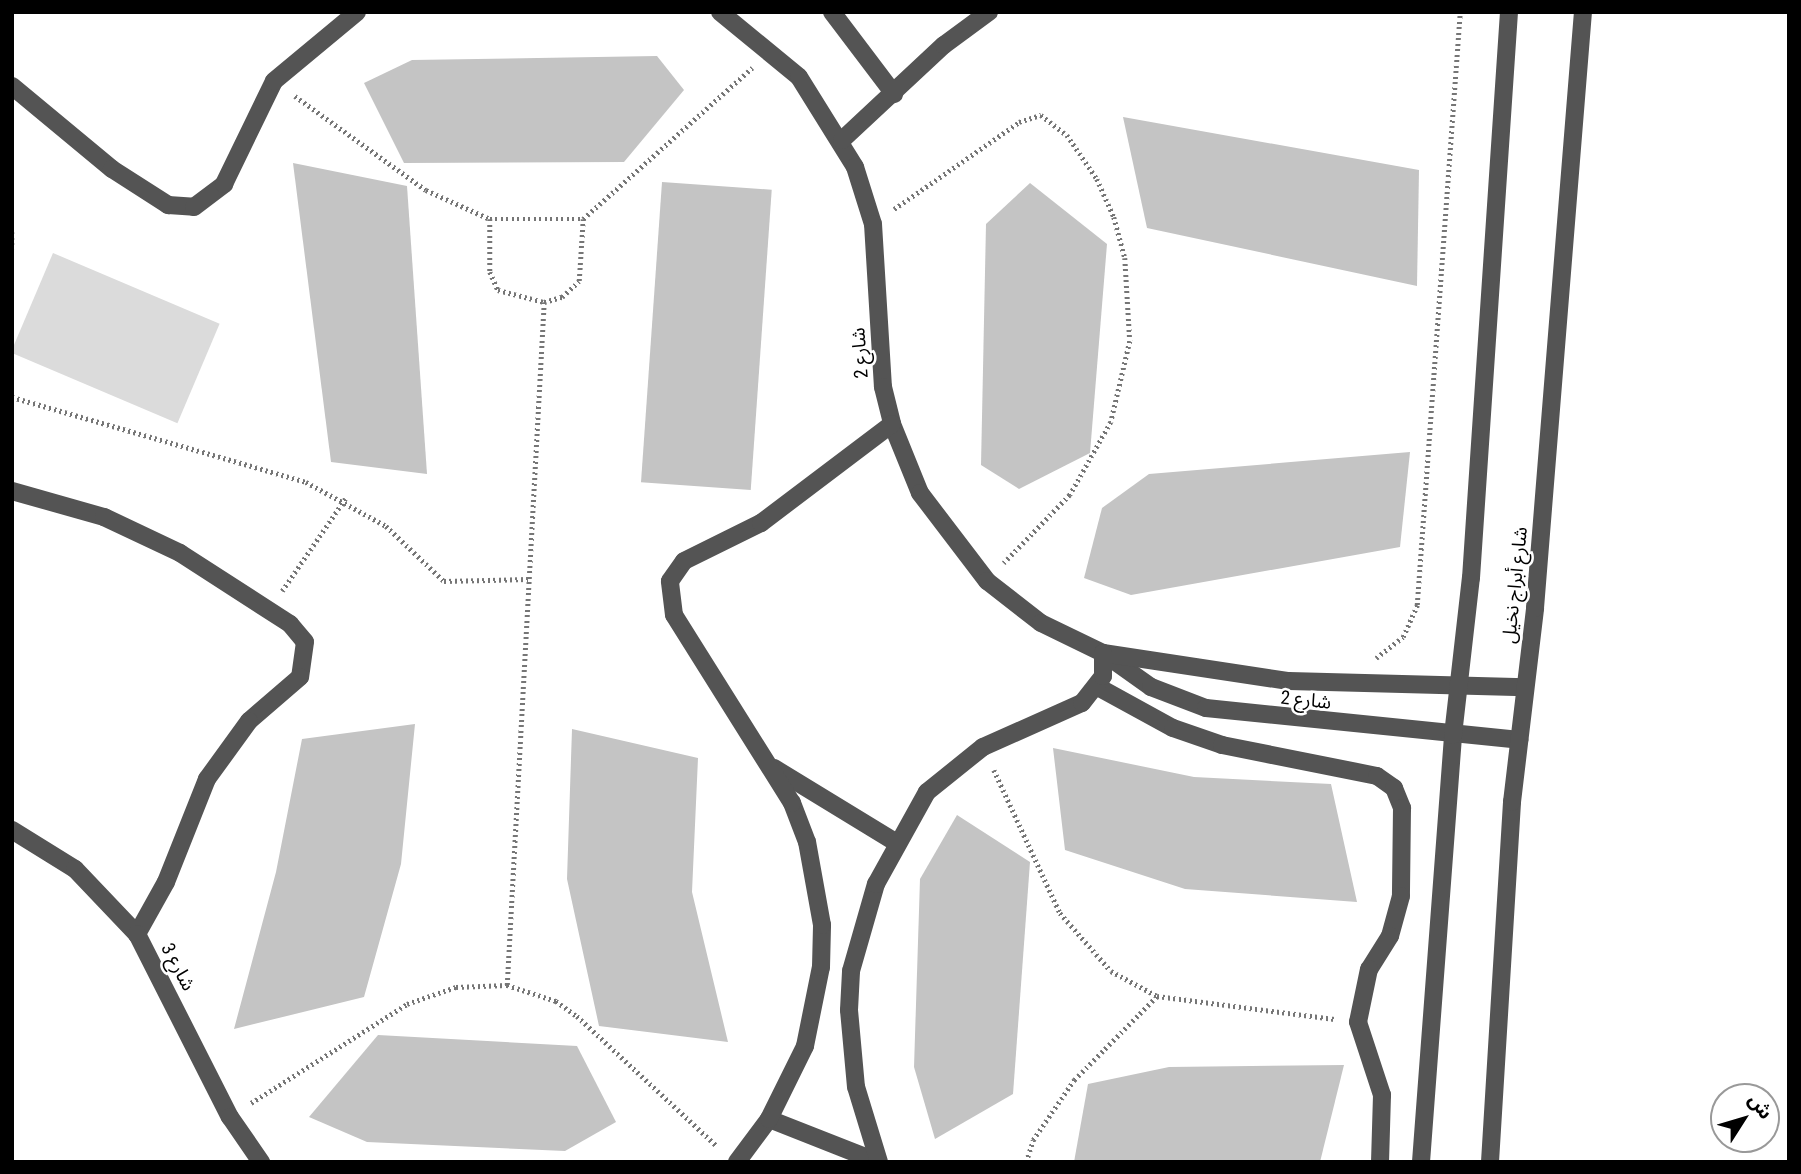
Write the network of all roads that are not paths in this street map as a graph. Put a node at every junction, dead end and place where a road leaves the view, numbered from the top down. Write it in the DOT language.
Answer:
graph roads {
  1 [pos="357,12"];
  2 [pos="720,12"];
  3 [pos="832,12"];
  4 [pos="989,12"];
  5 [pos="1509,12"];
  6 [pos="1583,12"];
  7 [pos="12,86"];
  8 [pos="894,94"];
  9 [pos="842,140"];
  10 [pos="892,424"];
  11 [pos="12,491"];
  12 [pos="1103,653"];
  13 [pos="1459,686"];
  14 [pos="1098,687"];
  15 [pos="1525,687"];
  16 [pos="1453,736"];
  17 [pos="1519,740"];
  18 [pos="771,766"];
  19 [pos="12,830"];
  20 [pos="895,842"];
  21 [pos="137,934"];
  22 [pos="821,967"];
  23 [pos="851,971"];
  24 [pos="769,1119"];
  25 [pos="730,1157"];
  26 [pos="261,1162"];
  27 [pos="878,1162"];
  28 [pos="1380,1162"];
  29 [pos="1421,1162"];
  30 [pos="1490,1162"];
  1 -- 7 [label="street"];
  2 -- 9 [label="street, شارع 2"];
  3 -- 8 [label="street"];
  4 -- 8 [label="street"];
  5 -- 13 [label="street"];
  6 -- 15 [label="street, شارع أبراج نخيل"];
  8 -- 9 [label="street"];
  9 -- 10 [label="street, شارع 2"];
  10 -- 12 [label="street, شارع 2"];
  10 -- 18 [label="street"];
  11 -- 21 [label="street"];
  12 -- 13 [label="street, شارع 2"];
  12 -- 14 [label="street"];
  12 -- 16 [label="street, شارع 2"];
  13 -- 15 [label="street, شارع 2"];
  13 -- 16 [label="street"];
  14 -- 20 [label="street"];
  14 -- 28 [label="street"];
  15 -- 17 [label="street, شارع أبراج نخيل"];
  16 -- 17 [label="street, شارع 2"];
  16 -- 29 [label="street"];
  17 -- 30 [label="street, شارع أبراج نخيل"];
  18 -- 20 [label="street"];
  18 -- 22 [label="street"];
  19 -- 21 [label="street, شارع 3"];
  20 -- 23 [label="street"];
  21 -- 26 [label="street, شارع 3"];
  22 -- 23 [label="street"];
  22 -- 24 [label="street"];
  23 -- 27 [label="street"];
  24 -- 25 [label="street"];
  24 -- 27 [label="street"];
}
